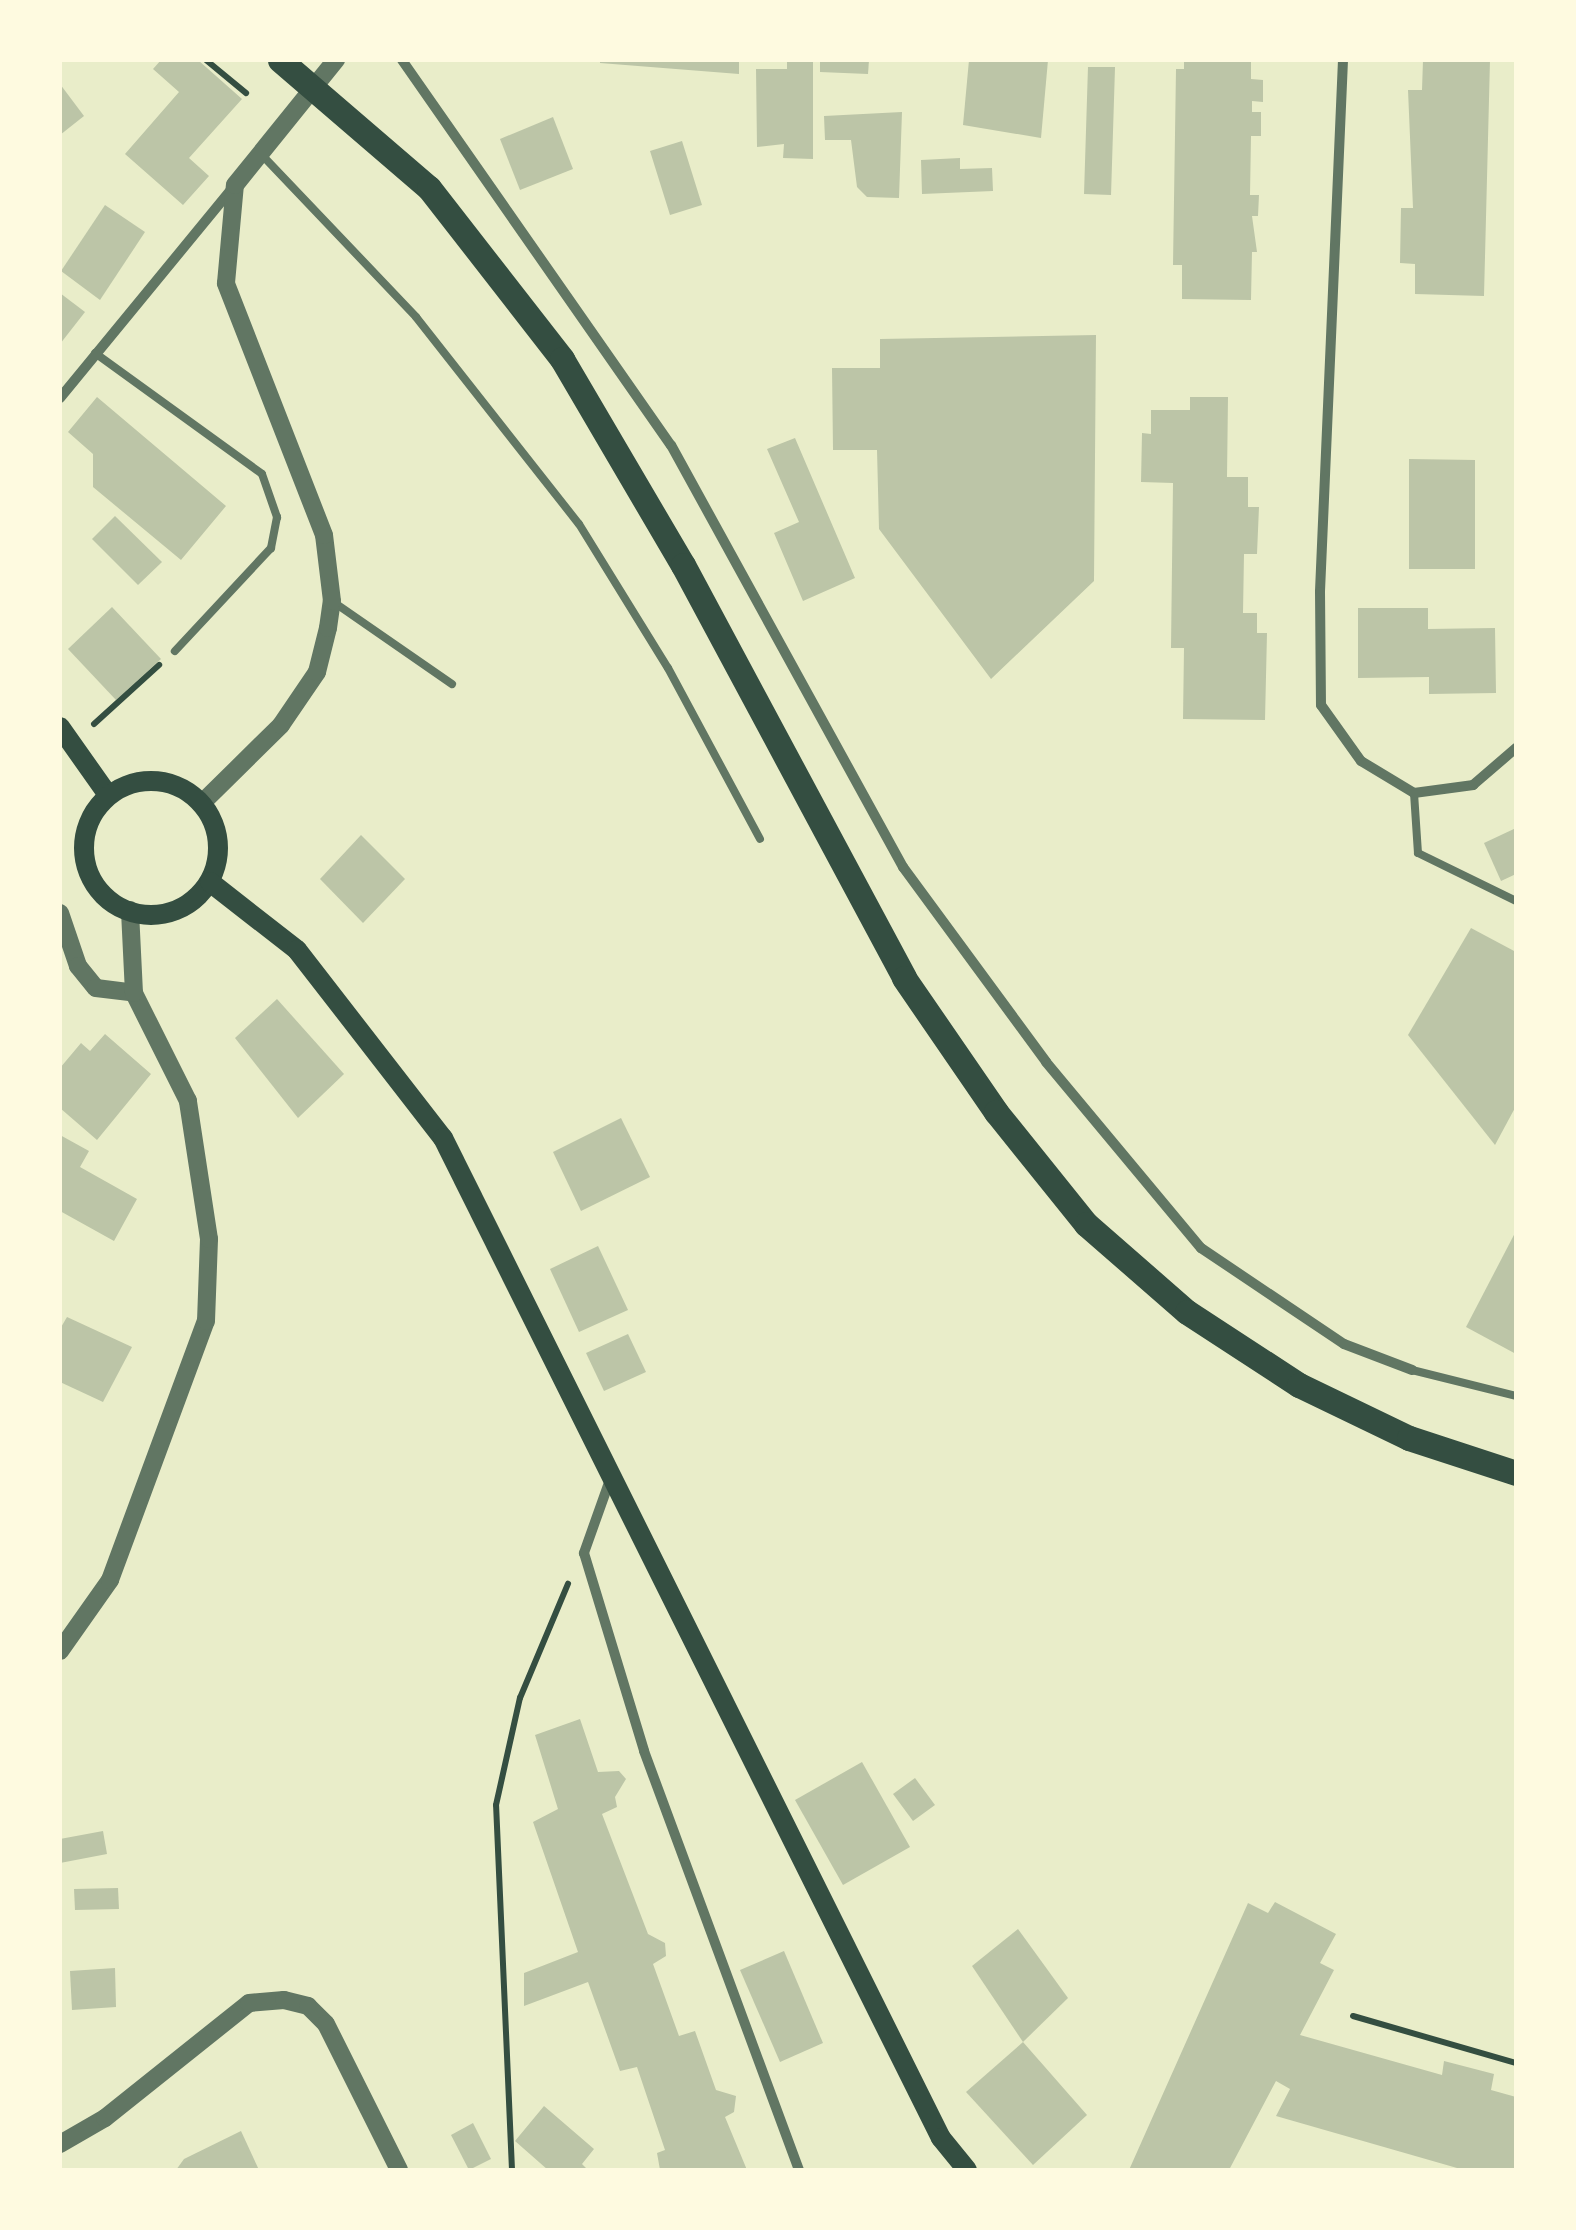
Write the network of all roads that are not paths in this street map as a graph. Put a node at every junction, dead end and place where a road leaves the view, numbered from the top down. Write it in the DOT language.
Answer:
graph roads {
  1 [pos="280,60"];
  2 [pos="336,60"];
  3 [pos="402,60"];
  4 [pos="1343,60"];
  5 [pos="266,148"];
  6 [pos="235,185"];
  7 [pos="95,353"];
  8 [pos="60,398"];
  9 [pos="332,601"];
  10 [pos="175,651"];
  11 [pos="452,684"];
  12 [pos="60,727"];
  13 [pos="1516,748"];
  14 [pos="1414,793"];
  15 [pos="108,795"];
  16 [pos="202,803"];
  17 [pos="760,839"];
  18 [pos="210,882"];
  19 [pos="1516,901"];
  20 [pos="130,910"];
  21 [pos="60,913"];
  22 [pos="134,993"];
  23 [pos="1412,1370"];
  24 [pos="1516,1396"];
  25 [pos="612,1472"];
  26 [pos="1516,1473"];
  27 [pos="60,1651"];
  28 [pos="60,2144"];
  29 [pos="399,2170"];
  30 [pos="799,2170"];
  31 [pos="966,2170"];
  1 -- 26 [label="main road"];
  2 -- 5 [label="street"];
  3 -- 23 [label="street"];
  4 -- 14 [label="street"];
  5 -- 6 [label="street"];
  5 -- 17 [label="lane"];
  6 -- 7 [label="street"];
  6 -- 9 [label="street"];
  7 -- 8 [label="street"];
  7 -- 10 [label="lane"];
  9 -- 11 [label="lane"];
  9 -- 16 [label="street"];
  12 -- 15 [label="main road"];
  13 -- 14 [label="street"];
  14 -- 19 [label="lane"];
  15 -- 16 [label="main road"];
  15 -- 20 [label="main road"];
  16 -- 18 [label="main road"];
  18 -- 20 [label="main road"];
  18 -- 25 [label="main road"];
  20 -- 22 [label="street"];
  21 -- 22 [label="street"];
  22 -- 27 [label="street"];
  23 -- 24 [label="lane"];
  25 -- 30 [label="street"];
  25 -- 31 [label="main road"];
  28 -- 29 [label="street"];
}
